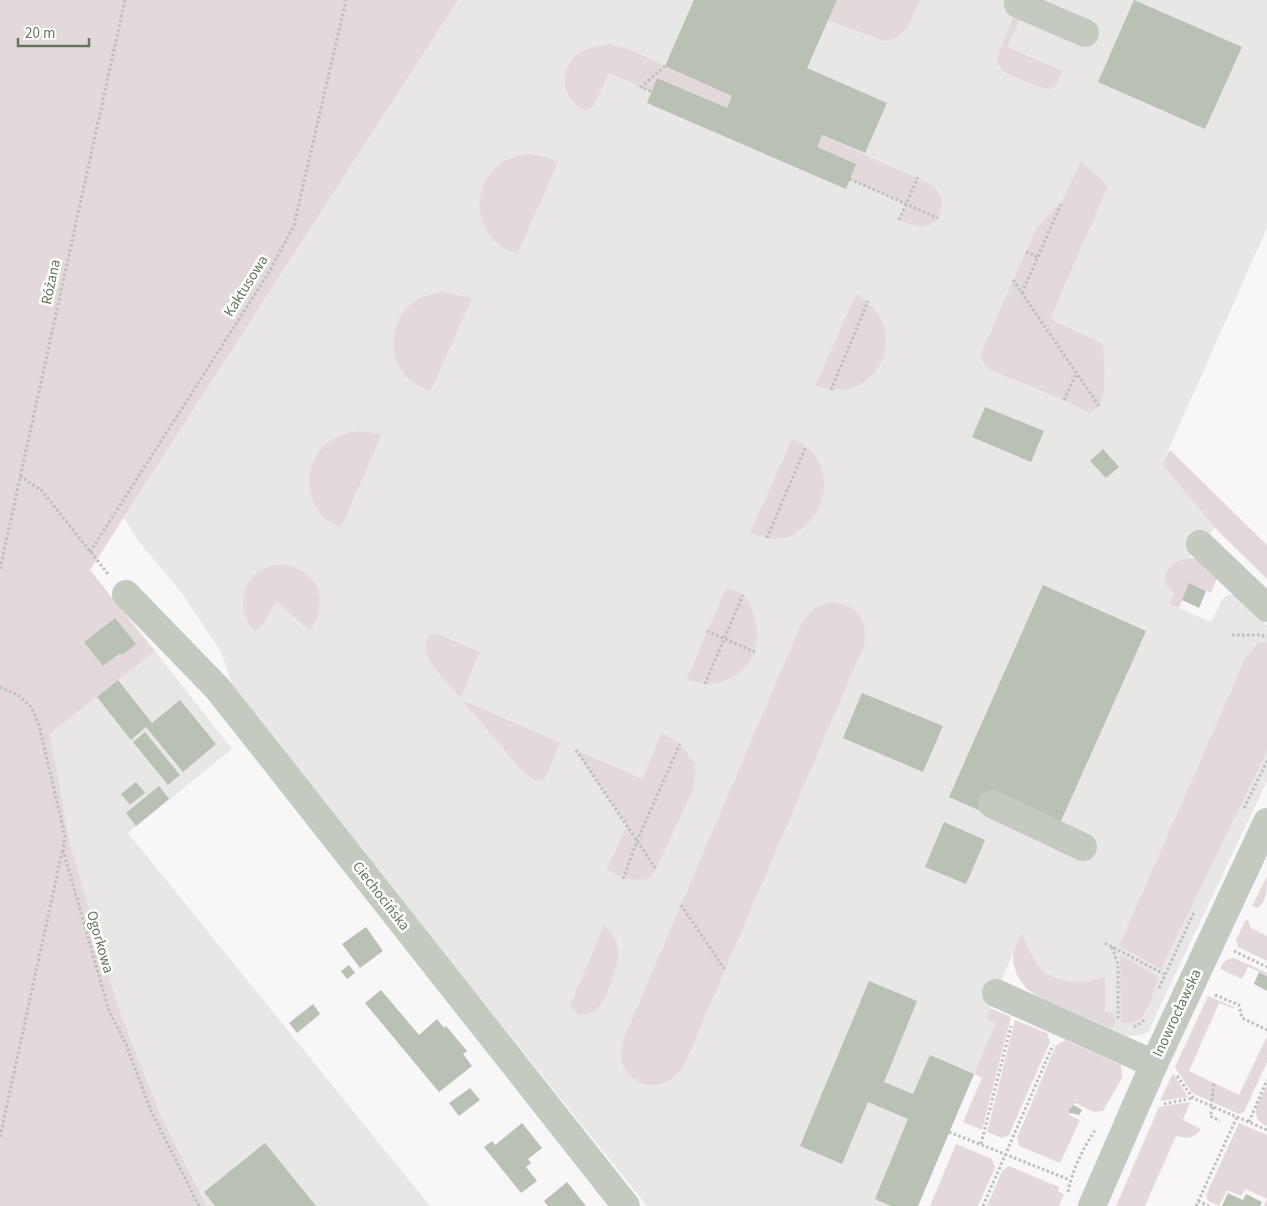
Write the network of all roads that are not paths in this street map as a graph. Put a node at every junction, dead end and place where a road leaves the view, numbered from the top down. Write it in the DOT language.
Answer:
graph roads {
  1 [pos="1018,4"];
  2 [pos="1085,33"];
  3 [pos="1200,544"];
  4 [pos="126,594"];
  5 [pos="1267,608"];
  6 [pos="992,804"];
  7 [pos="1267,822"];
  8 [pos="1083,847"];
  9 [pos="996,993"];
  10 [pos="1165,1069"];
  11 [pos="626,1206"];
  12 [pos="1092,1206"];
  1 -- 2 [label="street"];
  3 -- 5 [label="street"];
  4 -- 11 [label="street, Ciechocińska"];
  6 -- 8 [label="street"];
  7 -- 10 [label="street, Inowrocławska"];
  9 -- 10 [label="street"];
  10 -- 12 [label="street, Inowrocławska"];
}
